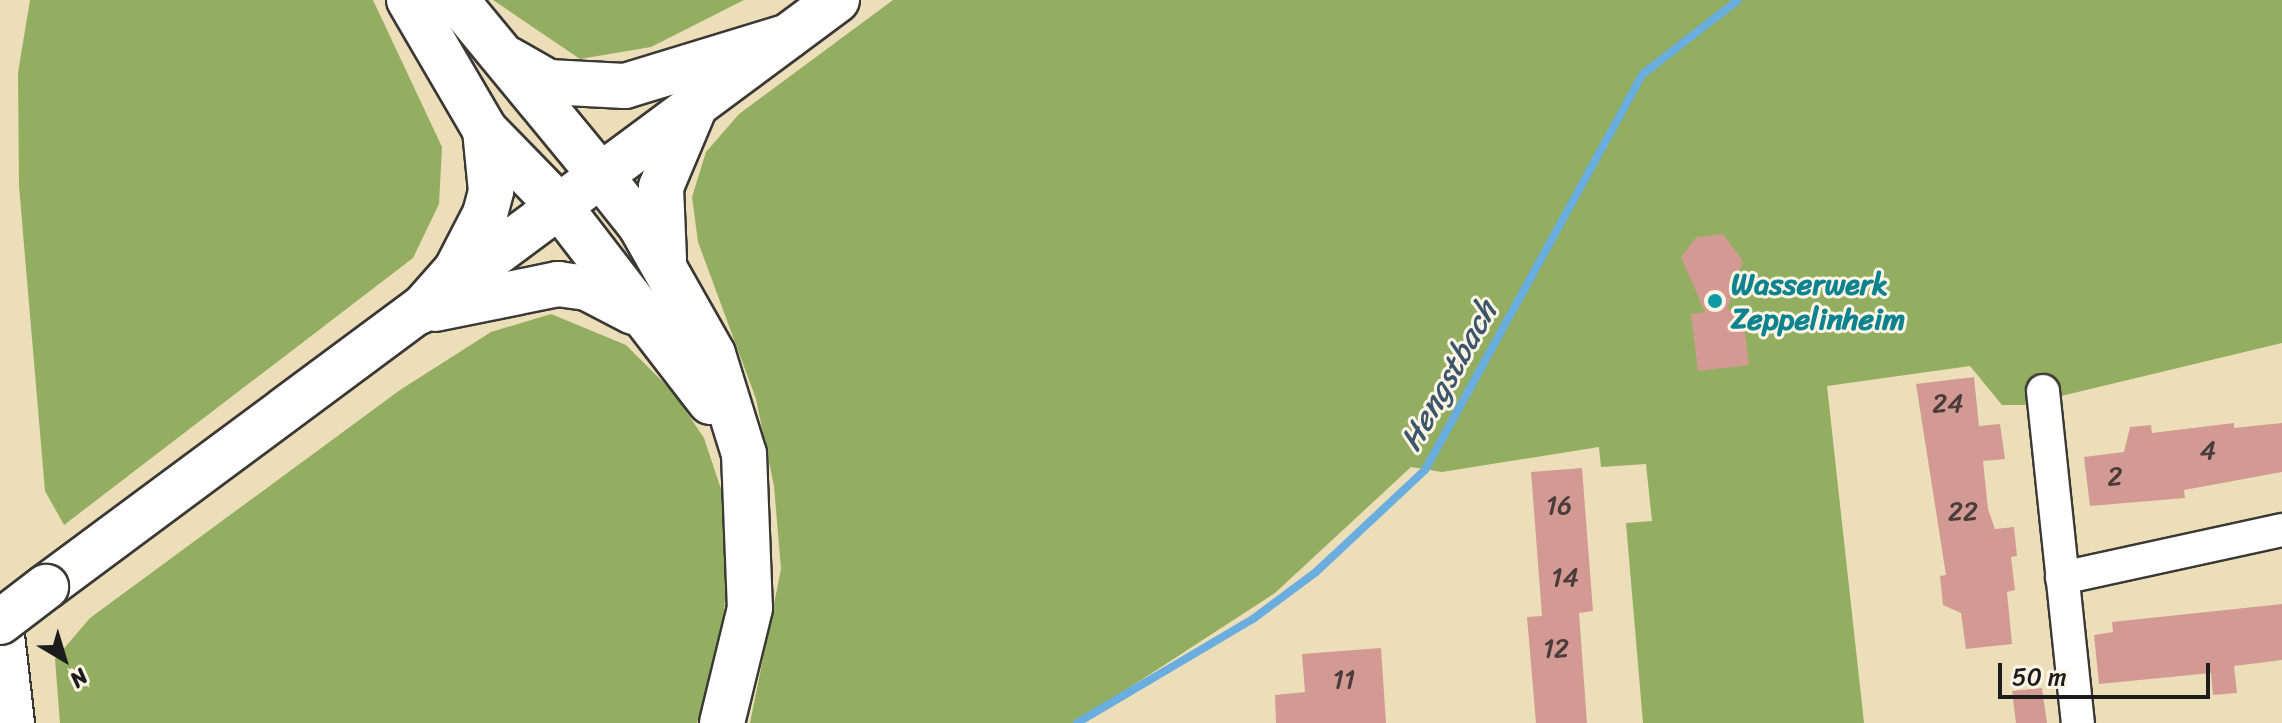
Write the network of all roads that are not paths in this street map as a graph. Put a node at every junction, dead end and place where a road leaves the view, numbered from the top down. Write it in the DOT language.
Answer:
graph roads {
  1 [pos="409,0"];
  2 [pos="456,0"];
  3 [pos="837,0"];
  4 [pos="789,36"];
  5 [pos="508,59"];
  6 [pos="696,106"];
  7 [pos="485,130"];
  8 [pos="601,176"];
  9 [pos="560,207"];
  10 [pos="665,267"];
  11 [pos="419,312"];
  12 [pos="649,321"];
  13 [pos="2043,391"];
  14 [pos="747,498"];
  15 [pos="2282,530"];
  16 [pos="2062,578"];
  17 [pos="0,620"];
  18 [pos="12,723"];
  19 [pos="722,723"];
  20 [pos="2078,723"];
  1 -- 7 [label="main road"];
  2 -- 5 [label="main road"];
  3 -- 4 [label="main road"];
  4 -- 5 [label="main road"];
  4 -- 6 [label="main road"];
  5 -- 8 [label="main road"];
  6 -- 8 [label="main road"];
  6 -- 10 [label="main road"];
  7 -- 9 [label="main road"];
  7 -- 11 [label="main road"];
  8 -- 9 [label="main road"];
  8 -- 10 [label="main road"];
  9 -- 11 [label="main road"];
  9 -- 12 [label="main road"];
  10 -- 14 [label="main road"];
  11 -- 12 [label="main road"];
  11 -- 17 [label="main road, bridge"];
  12 -- 14 [label="main road"];
  13 -- 16 [label="street"];
  14 -- 19 [label="main road"];
  15 -- 16 [label="street"];
  16 -- 20 [label="street"];
  17 -- 18 [label="main road"];
}
